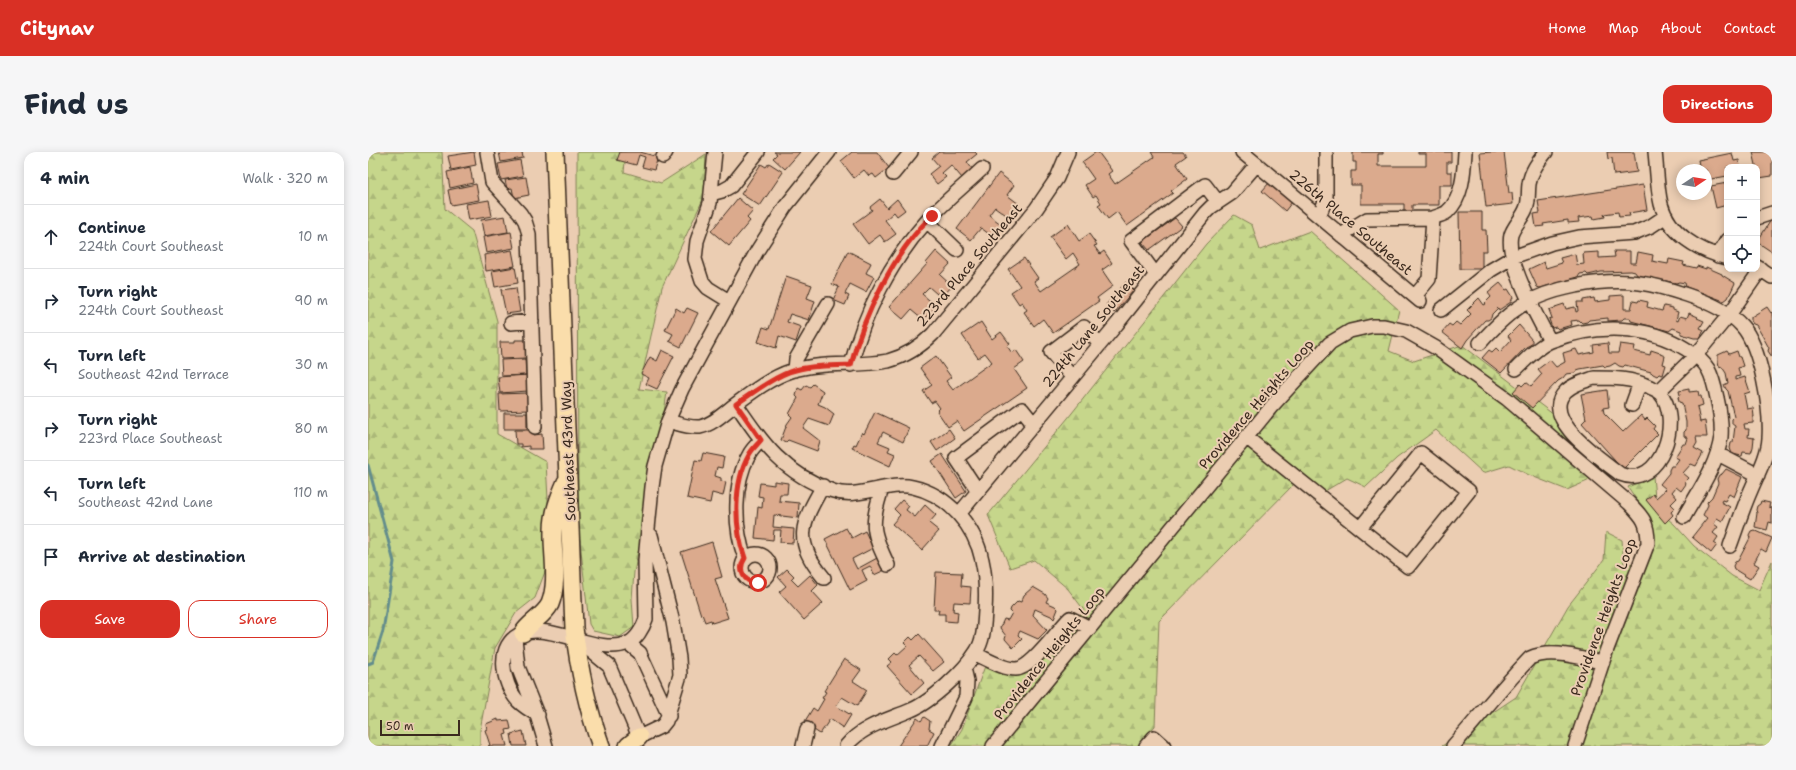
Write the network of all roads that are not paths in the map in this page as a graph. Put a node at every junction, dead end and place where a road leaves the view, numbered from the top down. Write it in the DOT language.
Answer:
graph roads {
  1 [pos="487,152"];
  2 [pos="556,152"];
  3 [pos="716,152"];
  4 [pos="758,152"];
  5 [pos="829,152"];
  6 [pos="911,152"];
  7 [pos="1068,152"];
  8 [pos="1242,152"];
  9 [pos="1326,152"];
  10 [pos="1465,152"];
  11 [pos="1546,152"];
  12 [pos="1655,152"];
  13 [pos="1257,164"];
  14 [pos="982,169"];
  15 [pos="893,174"];
  16 [pos="711,194"];
  17 [pos="1218,202"];
  18 [pos="1772,213"];
  19 [pos="1319,216"];
  20 [pos="1666,216"];
  21 [pos="1760,217"];
  22 [pos="1433,218"];
  23 [pos="927,221"];
  24 [pos="1341,234"];
  25 [pos="957,250"];
  26 [pos="1513,257"];
  27 [pos="1723,257"];
  28 [pos="1760,269"];
  29 [pos="1756,272"];
  30 [pos="1156,275"];
  31 [pos="1772,277"];
  32 [pos="729,301"];
  33 [pos="1529,301"];
  34 [pos="828,304"];
  35 [pos="1441,310"];
  36 [pos="1729,315"];
  37 [pos="532,321"];
  38 [pos="510,323"];
  39 [pos="1550,341"];
  40 [pos="1480,343"];
  41 [pos="1100,344"];
  42 [pos="1696,355"];
  43 [pos="851,365"];
  44 [pos="1516,369"];
  45 [pos="795,370"];
  46 [pos="1072,377"];
  47 [pos="1640,383"];
  48 [pos="1658,392"];
  49 [pos="736,404"];
  50 [pos="1632,405"];
  51 [pos="668,421"];
  52 [pos="1034,424"];
  53 [pos="535,427"];
  54 [pos="1246,437"];
  55 [pos="761,440"];
  56 [pos="1718,454"];
  57 [pos="1758,475"];
  58 [pos="568,477"];
  59 [pos="823,486"];
  60 [pos="882,489"];
  61 [pos="978,490"];
  62 [pos="959,514"];
  63 [pos="1684,517"];
  64 [pos="649,528"];
  65 [pos="1360,528"];
  66 [pos="1730,546"];
  67 [pos="745,558"];
  68 [pos="888,565"];
  69 [pos="824,578"];
  70 [pos="1090,628"];
  71 [pos="519,636"];
  72 [pos="575,638"];
  73 [pos="628,643"];
  74 [pos="612,646"];
  75 [pos="975,654"];
  76 [pos="1602,662"];
  77 [pos="609,666"];
  78 [pos="964,668"];
  79 [pos="519,672"];
  80 [pos="505,676"];
  81 [pos="538,715"];
  82 [pos="669,716"];
  83 [pos="807,729"];
  84 [pos="633,742"];
  85 [pos="546,746"];
  86 [pos="601,746"];
  87 [pos="803,746"];
  88 [pos="846,746"];
  89 [pos="942,746"];
  90 [pos="993,746"];
  91 [pos="1146,746"];
  92 [pos="1164,746"];
  93 [pos="1453,746"];
  94 [pos="1574,746"];
  1 -- 37 [label="street"];
  2 -- 58 [label="main road, Southeast 43rd Way"];
  3 -- 16 [label="street"];
  4 -- 16 [label="street"];
  5 -- 32 [label="street"];
  6 -- 15 [label="street"];
  7 -- 43 [label="street, 223rd Place Southeast"];
  8 -- 13 [label="street, 226th Place Southeast"];
  9 -- 19 [label="street"];
  10 -- 22 [label="street"];
  11 -- 26 [label="street"];
  12 -- 20 [label="street"];
  13 -- 17 [label="street, 224th Lane Southeast"];
  13 -- 19 [label="street, 226th Place Southeast"];
  14 -- 23 [label="street"];
  16 -- 32 [label="street"];
  17 -- 30 [label="street, 224th Lane Southeast"];
  17 -- 30 [label="street"];
  18 -- 21 [label="street"];
  19 -- 24 [label="street, 226th Place Southeast"];
  20 -- 26 [label="street"];
  20 -- 27 [label="street"];
  22 -- 24 [label="street"];
  22 -- 24 [label="street, 226th Place Southeast"];
  23 -- 25 [label="street"];
  23 -- 43 [label="street"];
  26 -- 33 [label="street"];
  26 -- 35 [label="street"];
  28 -- 31 [label="street"];
  29 -- 36 [label="street"];
  30 -- 41 [label="street, 224th Lane Southeast"];
  32 -- 51 [label="street"];
  33 -- 36 [label="street"];
  33 -- 39 [label="street"];
  33 -- 40 [label="street"];
  34 -- 45 [label="street"];
  36 -- 42 [label="street"];
  36 -- 57 [label="street"];
  37 -- 38 [label="street"];
  37 -- 53 [label="street"];
  39 -- 42 [label="street"];
  39 -- 44 [label="street"];
  41 -- 46 [label="street, 224th Lane Southeast"];
  41 -- 46 [label="street"];
  42 -- 48 [label="street"];
  42 -- 56 [label="street"];
  43 -- 45 [label="street, 223rd Place Southeast"];
  45 -- 49 [label="street, 223rd Place Southeast"];
  46 -- 52 [label="street, 224th Lane Southeast"];
  47 -- 48 [label="street"];
  47 -- 48 [label="street"];
  47 -- 50 [label="street"];
  49 -- 51 [label="street, 223rd Place Southeast"];
  49 -- 55 [label="street"];
  51 -- 64 [label="street"];
  52 -- 61 [label="street, 224th Lane Southeast"];
  52 -- 61 [label="street"];
  54 -- 65 [label="street"];
  54 -- 70 [label="street, Providence Heights Loop"];
  54 -- 76 [label="street, Providence Heights Loop"];
  55 -- 59 [label="street"];
  55 -- 67 [label="street"];
  56 -- 57 [label="street"];
  56 -- 63 [label="street"];
  57 -- 66 [label="street"];
  58 -- 71 [label="main road"];
  58 -- 72 [label="main road, Southeast 43rd Way"];
  59 -- 60 [label="street"];
  59 -- 69 [label="street"];
  60 -- 62 [label="street"];
  60 -- 68 [label="street"];
  61 -- 62 [label="street, 224th Lane Southeast"];
  62 -- 75 [label="street"];
  64 -- 73 [label="street"];
  64 -- 82 [label="street"];
  65 -- 65 [label="street"];
  70 -- 75 [label="street"];
  70 -- 90 [label="street, Providence Heights Loop"];
  71 -- 72 [label="street"];
  71 -- 79 [label="street"];
  71 -- 80 [label="street"];
  72 -- 74 [label="street"];
  72 -- 77 [label="street"];
  72 -- 86 [label="main road, Southeast 43rd Way"];
  73 -- 74 [label="street"];
  73 -- 82 [label="street"];
  74 -- 77 [label="street"];
  75 -- 78 [label="street"];
  76 -- 93 [label="street"];
  76 -- 94 [label="street, Providence Heights Loop"];
  77 -- 84 [label="street"];
  78 -- 88 [label="street"];
  78 -- 89 [label="street"];
  79 -- 80 [label="street"];
  79 -- 81 [label="street"];
  80 -- 81 [label="street"];
  81 -- 85 [label="street"];
  82 -- 84 [label="street"];
  83 -- 87 [label="street"];
  91 -- 92 [label="street"];
}
